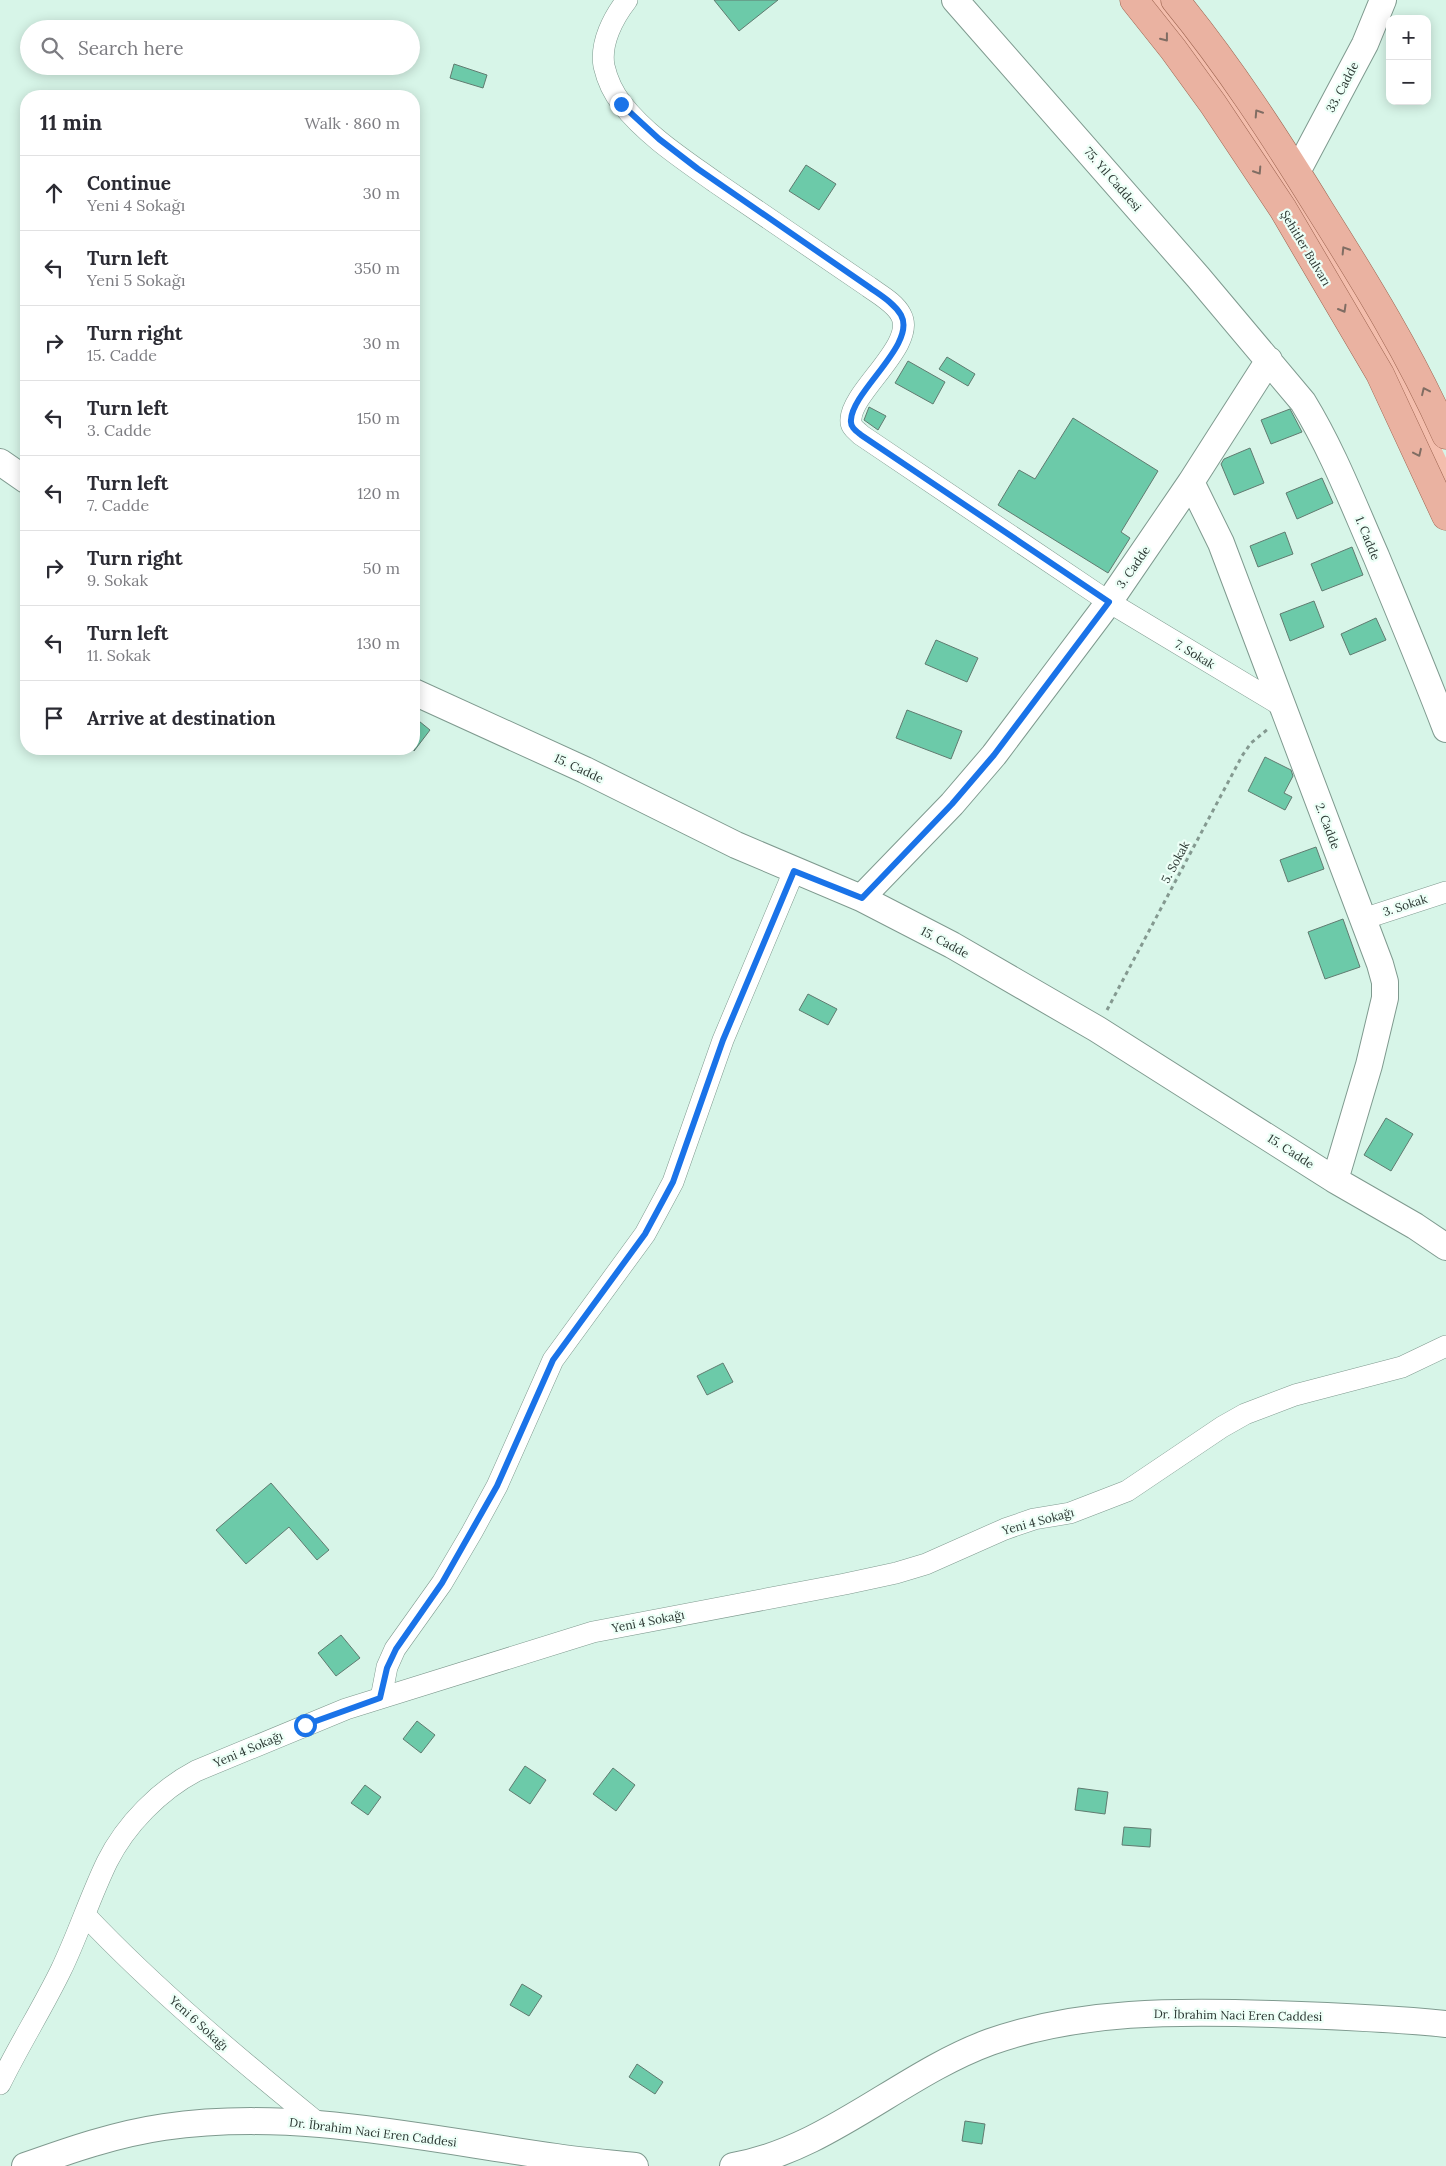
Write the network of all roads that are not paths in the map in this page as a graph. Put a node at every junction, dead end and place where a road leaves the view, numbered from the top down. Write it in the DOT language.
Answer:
graph roads {
  1 [pos="627,0"];
  2 [pos="955,0"];
  3 [pos="1134,0"];
  4 [pos="1175,0"];
  5 [pos="1383,0"];
  6 [pos="1297,172"];
  7 [pos="1269,360"];
  8 [pos="1446,435"];
  9 [pos="0,462"];
  10 [pos="20,476"];
  11 [pos="1191,482"];
  12 [pos="1446,516"];
  13 [pos="1109,602"];
  14 [pos="420,695"];
  15 [pos="1285,713"];
  16 [pos="1446,729"];
  17 [pos="794,871"];
  18 [pos="1446,892"];
  19 [pos="862,898"];
  20 [pos="1363,919"];
  21 [pos="1335,1180"];
  22 [pos="1446,1247"];
  23 [pos="1446,1346"];
  24 [pos="380,1698"];
  25 [pos="85,1915"];
  26 [pos="1446,2024"];
  27 [pos="0,2084"];
  28 [pos="319,2124"];
  29 [pos="25,2166"];
  30 [pos="635,2166"];
  31 [pos="733,2166"];
  1 -- 13 [label="street, 7. Sokak"];
  2 -- 7 [label="street, 75. Yıl Caddesi"];
  3 -- 12 [label="main road, Şehitler Bulvarı, one-way"];
  6 -- 4 [label="main road, one-way"];
  5 -- 6 [label="street, 33. Cadde"];
  8 -- 6 [label="main road, one-way"];
  7 -- 11 [label="street, 3. Cadde"];
  7 -- 16 [label="street, 1. Cadde"];
  9 -- 10 [label="street"];
  11 -- 13 [label="street, 3. Cadde"];
  11 -- 15 [label="street, 2. Cadde"];
  13 -- 15 [label="street, 7. Sokak"];
  13 -- 19 [label="street, 3. Cadde"];
  14 -- 17 [label="street, 15. Cadde"];
  15 -- 20 [label="street, 2. Cadde"];
  17 -- 19 [label="street, 15. Cadde"];
  17 -- 24 [label="street"];
  18 -- 20 [label="street, 3. Sokak"];
  19 -- 21 [label="street, 15. Cadde"];
  20 -- 21 [label="street, 2. Cadde"];
  21 -- 22 [label="street, 15. Cadde"];
  23 -- 24 [label="street, Yeni 4 Sokağı"];
  24 -- 25 [label="street, Yeni 4 Sokağı"];
  25 -- 27 [label="street, Yeni 4 Sokağı"];
  25 -- 28 [label="street, Yeni 6 Sokağı"];
  26 -- 31 [label="street, Dr. İbrahim Naci Eren Caddesi"];
  28 -- 29 [label="street, Dr. İbrahim Naci Eren Caddesi"];
  28 -- 30 [label="street, Dr. İbrahim Naci Eren Caddesi"];
}
